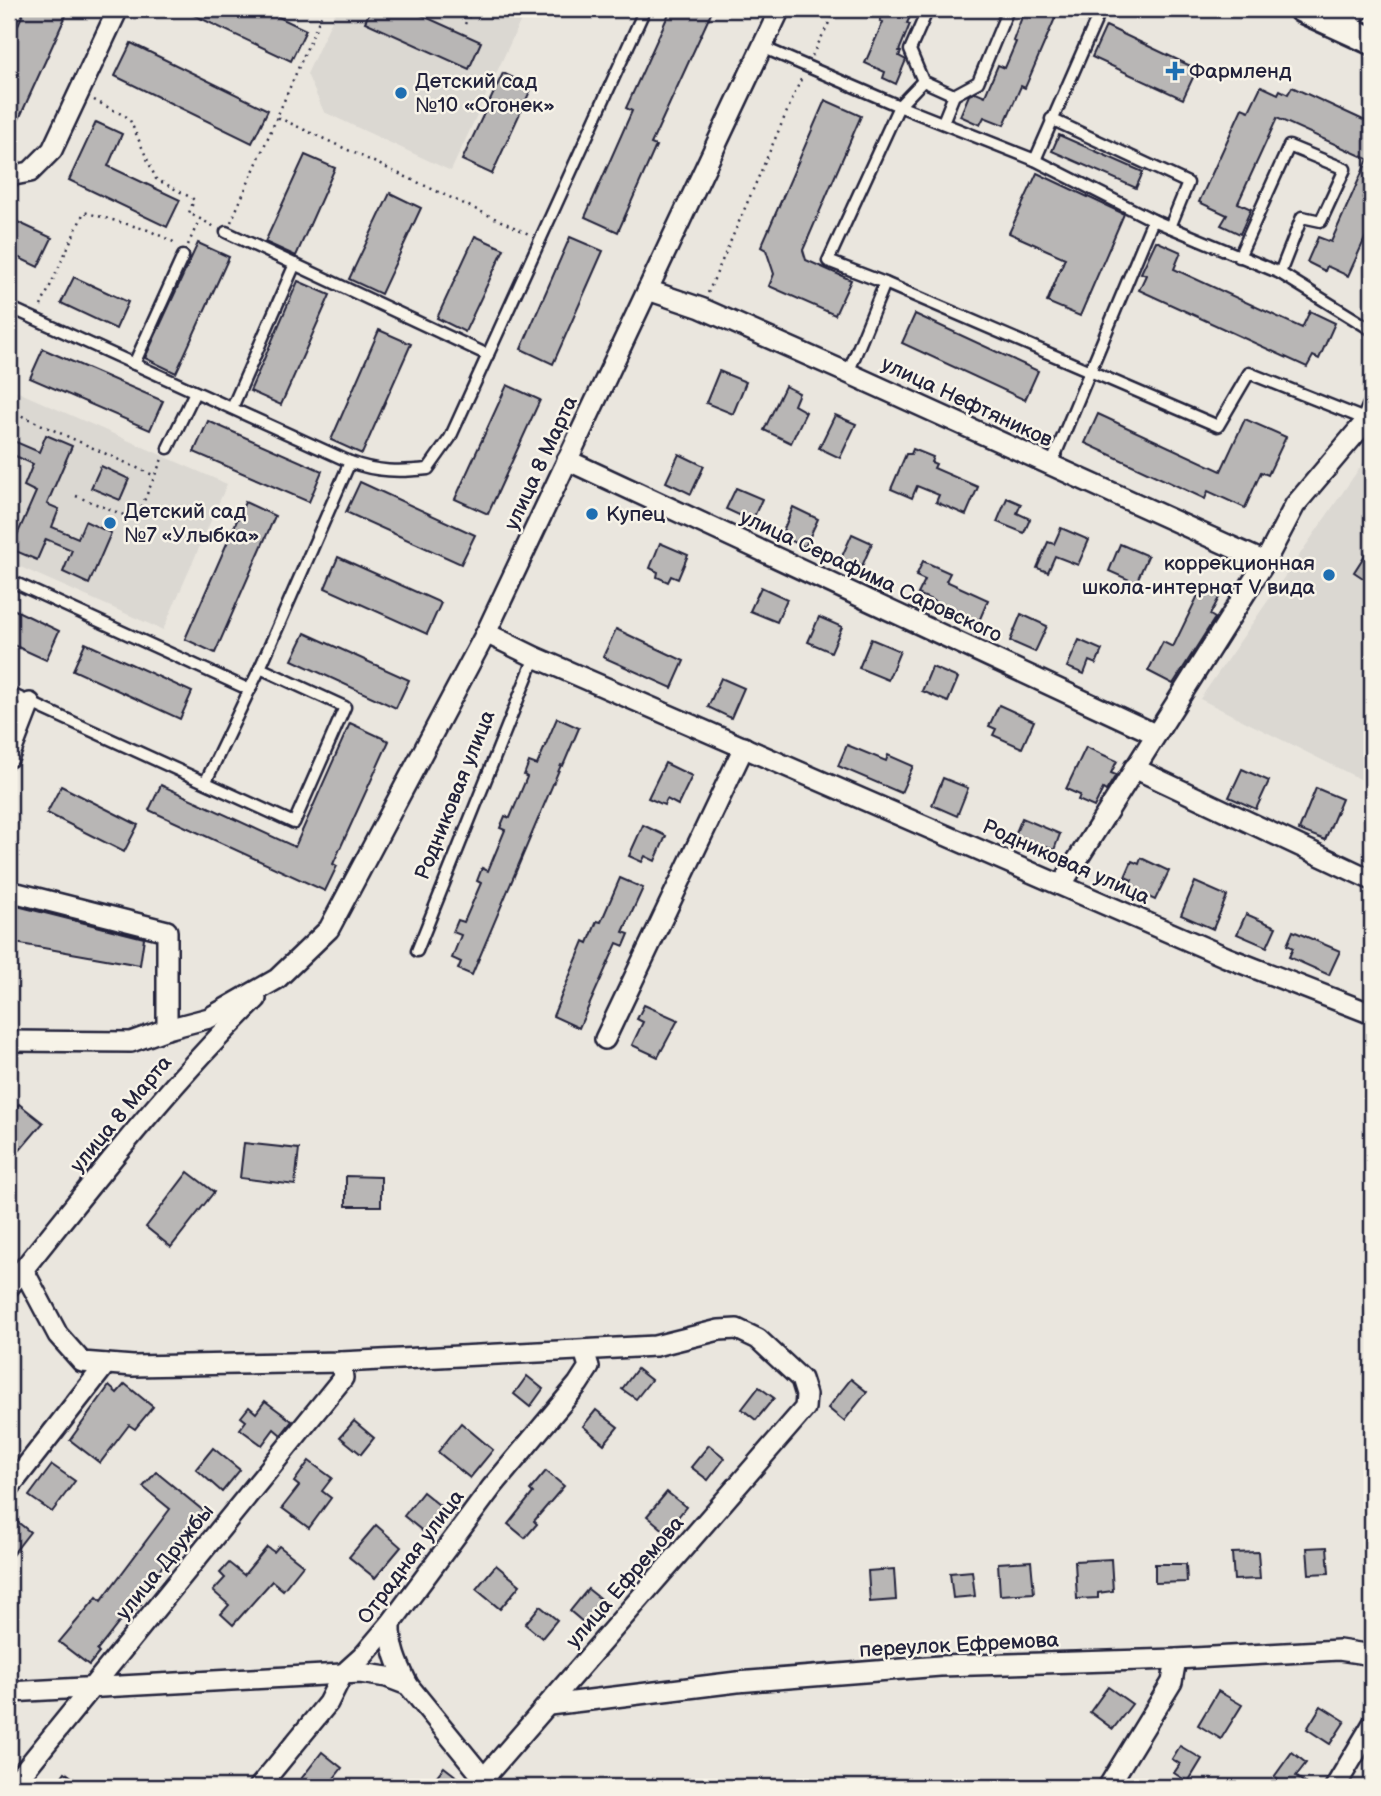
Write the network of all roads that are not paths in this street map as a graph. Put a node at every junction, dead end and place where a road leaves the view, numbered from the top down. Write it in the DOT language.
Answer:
graph roads {
  1 [pos="118,9"];
  2 [pos="645,9"];
  3 [pos="780,9"];
  4 [pos="928,9"];
  5 [pos="1000,9"];
  6 [pos="1101,9"];
  7 [pos="1302,9"];
  8 [pos="1369,9"];
  9 [pos="1340,26"];
  10 [pos="1372,41"];
  11 [pos="762,47"];
  12 [pos="923,81"];
  13 [pos="954,95"];
  14 [pos="900,106"];
  15 [pos="1051,118"];
  16 [pos="943,122"];
  17 [pos="1035,160"];
  18 [pos="9,176"];
  19 [pos="1153,220"];
  20 [pos="1170,227"];
  21 [pos="226,232"];
  22 [pos="183,256"];
  23 [pos="1239,257"];
  24 [pos="295,264"];
  25 [pos="1280,273"];
  26 [pos="886,283"];
  27 [pos="648,290"];
  28 [pos="9,307"];
  29 [pos="1372,330"];
  30 [pos="488,355"];
  31 [pos="134,364"];
  32 [pos="1090,369"];
  33 [pos="848,373"];
  34 [pos="195,392"];
  35 [pos="232,408"];
  36 [pos="1370,414"];
  37 [pos="166,452"];
  38 [pos="567,460"];
  39 [pos="350,462"];
  40 [pos="1051,465"];
  41 [pos="1265,562"];
  42 [pos="9,580"];
  43 [pos="486,633"];
  44 [pos="535,657"];
  45 [pos="260,668"];
  46 [pos="250,690"];
  47 [pos="9,693"];
  48 [pos="30,703"];
  49 [pos="1155,734"];
  50 [pos="744,747"];
  51 [pos="9,757"];
  52 [pos="1134,768"];
  53 [pos="206,781"];
  54 [pos="1372,880"];
  55 [pos="1062,884"];
  56 [pos="9,891"];
  57 [pos="417,951"];
  58 [pos="277,979"];
  59 [pos="1372,1014"];
  60 [pos="167,1029"];
  61 [pos="606,1039"];
  62 [pos="9,1041"];
  63 [pos="23,1269"];
  64 [pos="9,1287"];
  65 [pos="584,1350"];
  66 [pos="341,1362"];
  67 [pos="106,1364"];
  68 [pos="9,1488"];
  69 [pos="391,1623"];
  70 [pos="1372,1655"];
  71 [pos="1176,1659"];
  72 [pos="342,1675"];
  73 [pos="408,1685"];
  74 [pos="92,1688"];
  75 [pos="9,1692"];
  76 [pos="549,1705"];
  77 [pos="1372,1725"];
  78 [pos="484,1786"];
  79 [pos="11,1787"];
  80 [pos="259,1787"];
  81 [pos="1108,1787"];
  82 [pos="1335,1787"];
  1 -- 18 [label="street"];
  2 -- 30 [label="lane"];
  3 -- 11 [label="street, улица 8 Марта"];
  4 -- 12 [label="lane"];
  5 -- 13 [label="lane"];
  6 -- 15 [label="lane"];
  7 -- 9 [label="main road"];
  8 -- 9 [label="lane"];
  9 -- 10 [label="main road"];
  11 -- 14 [label="lane"];
  11 -- 27 [label="street, улица 8 Марта"];
  12 -- 13 [label="lane"];
  12 -- 14 [label="lane"];
  13 -- 16 [label="lane"];
  14 -- 16 [label="lane"];
  14 -- 26 [label="lane"];
  15 -- 17 [label="lane"];
  15 -- 20 [label="lane"];
  16 -- 17 [label="lane"];
  17 -- 19 [label="lane"];
  19 -- 20 [label="lane"];
  19 -- 32 [label="lane"];
  20 -- 23 [label="lane"];
  21 -- 24 [label="lane"];
  22 -- 31 [label="lane"];
  23 -- 25 [label="lane"];
  23 -- 25 [label="lane"];
  24 -- 30 [label="lane"];
  24 -- 35 [label="lane"];
  25 -- 29 [label="lane"];
  26 -- 32 [label="lane"];
  26 -- 33 [label="lane"];
  27 -- 33 [label="street, улица Нефтяников"];
  27 -- 38 [label="street, улица 8 Марта"];
  28 -- 31 [label="lane"];
  30 -- 39 [label="lane"];
  31 -- 34 [label="lane"];
  32 -- 36 [label="lane"];
  32 -- 40 [label="lane"];
  33 -- 40 [label="street, улица Нефтяников"];
  34 -- 35 [label="lane"];
  34 -- 37 [label="lane"];
  35 -- 39 [label="lane"];
  36 -- 41 [label="street"];
  38 -- 43 [label="street, улица 8 Марта"];
  38 -- 49 [label="street, улица Серафима Саровского"];
  39 -- 45 [label="lane"];
  40 -- 41 [label="street, улица Нефтяников"];
  41 -- 49 [label="street"];
  42 -- 46 [label="lane"];
  43 -- 44 [label="street, Родниковая улица"];
  43 -- 58 [label="street, улица 8 Марта"];
  44 -- 50 [label="street, Родниковая улица"];
  44 -- 57 [label="lane, Родниковая улица"];
  45 -- 46 [label="lane"];
  45 -- 53 [label="lane"];
  46 -- 53 [label="lane"];
  47 -- 48 [label="lane"];
  48 -- 51 [label="street"];
  48 -- 53 [label="lane"];
  49 -- 52 [label="street"];
  50 -- 55 [label="street, Родниковая улица"];
  50 -- 61 [label="street"];
  52 -- 54 [label="street"];
  52 -- 55 [label="street"];
  55 -- 59 [label="street, Родниковая улица"];
  56 -- 60 [label="street"];
  58 -- 60 [label="street"];
  58 -- 63 [label="street, улица 8 Марта"];
  60 -- 62 [label="street"];
  63 -- 64 [label="street, улица 8 Марта"];
  63 -- 67 [label="street"];
  65 -- 66 [label="street"];
  65 -- 69 [label="street, Отрадная улица"];
  65 -- 76 [label="street, улица Ефремова"];
  66 -- 67 [label="street"];
  66 -- 74 [label="street, улица Дружбы"];
  67 -- 68 [label="street"];
  69 -- 72 [label="street, Отрадная улица"];
  69 -- 73 [label="street"];
  70 -- 71 [label="street, переулок Ефремова"];
  71 -- 76 [label="street, переулок Ефремова"];
  71 -- 81 [label="street"];
  72 -- 73 [label="street"];
  72 -- 74 [label="street"];
  72 -- 80 [label="street, Отрадная улица"];
  73 -- 78 [label="street"];
  74 -- 75 [label="street"];
  74 -- 79 [label="street, улица Дружбы"];
  76 -- 78 [label="street, улица Ефремова"];
  77 -- 82 [label="street"];
}
